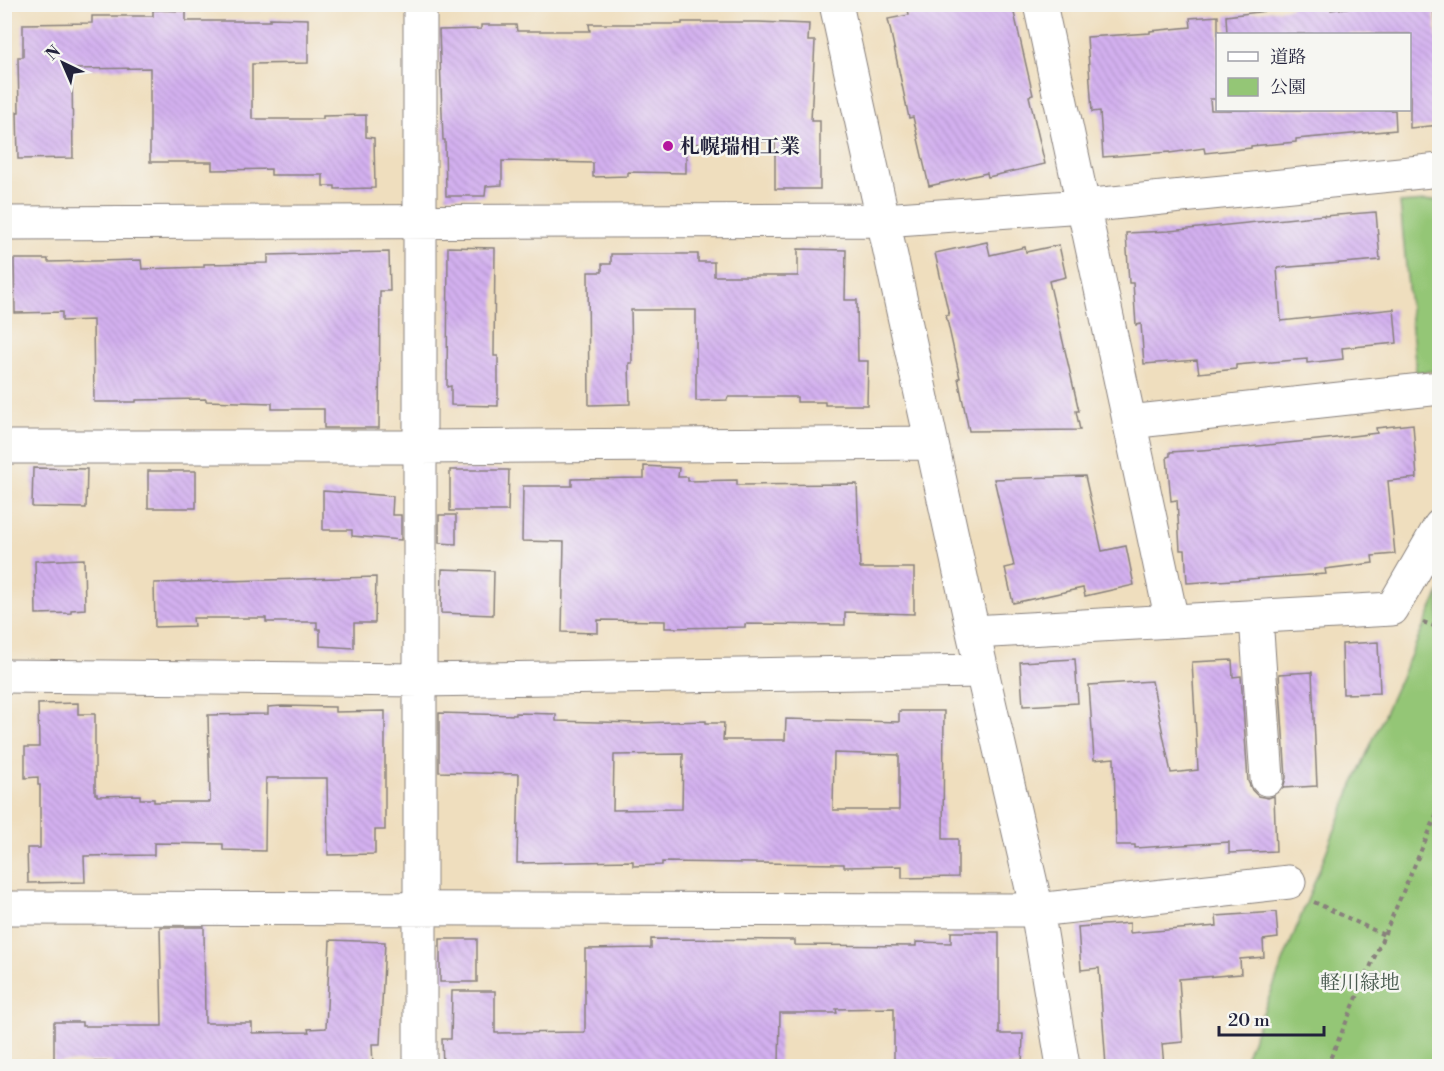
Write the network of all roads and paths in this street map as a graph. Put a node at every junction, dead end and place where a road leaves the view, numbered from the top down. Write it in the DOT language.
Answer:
graph roads {
  1 [pos="420,4"];
  2 [pos="836,4"];
  3 [pos="1040,4"];
  4 [pos="1440,170"];
  5 [pos="1083,206"];
  6 [pos="883,220"];
  7 [pos="420,221"];
  8 [pos="4,223"];
  9 [pos="1440,388"];
  10 [pos="1129,422"];
  11 [pos="931,443"];
  12 [pos="4,447"];
  13 [pos="420,447"];
  14 [pos="1440,526"];
  15 [pos="1256,617"];
  16 [pos="1172,621"];
  17 [pos="973,632"];
  18 [pos="982,671"];
  19 [pos="4,676"];
  20 [pos="420,680"];
  21 [pos="1267,779"];
  22 [pos="1440,807"];
  23 [pos="1282,883"];
  24 [pos="4,908"];
  25 [pos="420,908"];
  26 [pos="1037,910"];
  27 [pos="1384,935"];
  28 [pos="420,1066"];
  29 [pos="1063,1066"];
  30 [pos="1327,1066"];
  1 -- 7 [label="street"];
  2 -- 6 [label="street"];
  3 -- 5 [label="street"];
  4 -- 5 [label="street"];
  5 -- 6 [label="street"];
  5 -- 10 [label="street"];
  6 -- 7 [label="street"];
  6 -- 11 [label="street"];
  7 -- 8 [label="street"];
  7 -- 13 [label="street"];
  9 -- 10 [label="street"];
  10 -- 16 [label="street"];
  11 -- 13 [label="street"];
  11 -- 17 [label="street"];
  12 -- 13 [label="street"];
  13 -- 20 [label="street"];
  14 -- 15 [label="street"];
  15 -- 16 [label="street"];
  15 -- 21 [label="street"];
  16 -- 17 [label="street"];
  17 -- 18 [label="street"];
  18 -- 20 [label="street"];
  18 -- 26 [label="street"];
  19 -- 20 [label="street"];
  20 -- 25 [label="street"];
  22 -- 27 [label="path"];
  23 -- 26 [label="street"];
  23 -- 27 [label="path"];
  24 -- 25 [label="street"];
  25 -- 26 [label="street"];
  25 -- 28 [label="street"];
  26 -- 29 [label="street"];
  27 -- 30 [label="path"];
}
